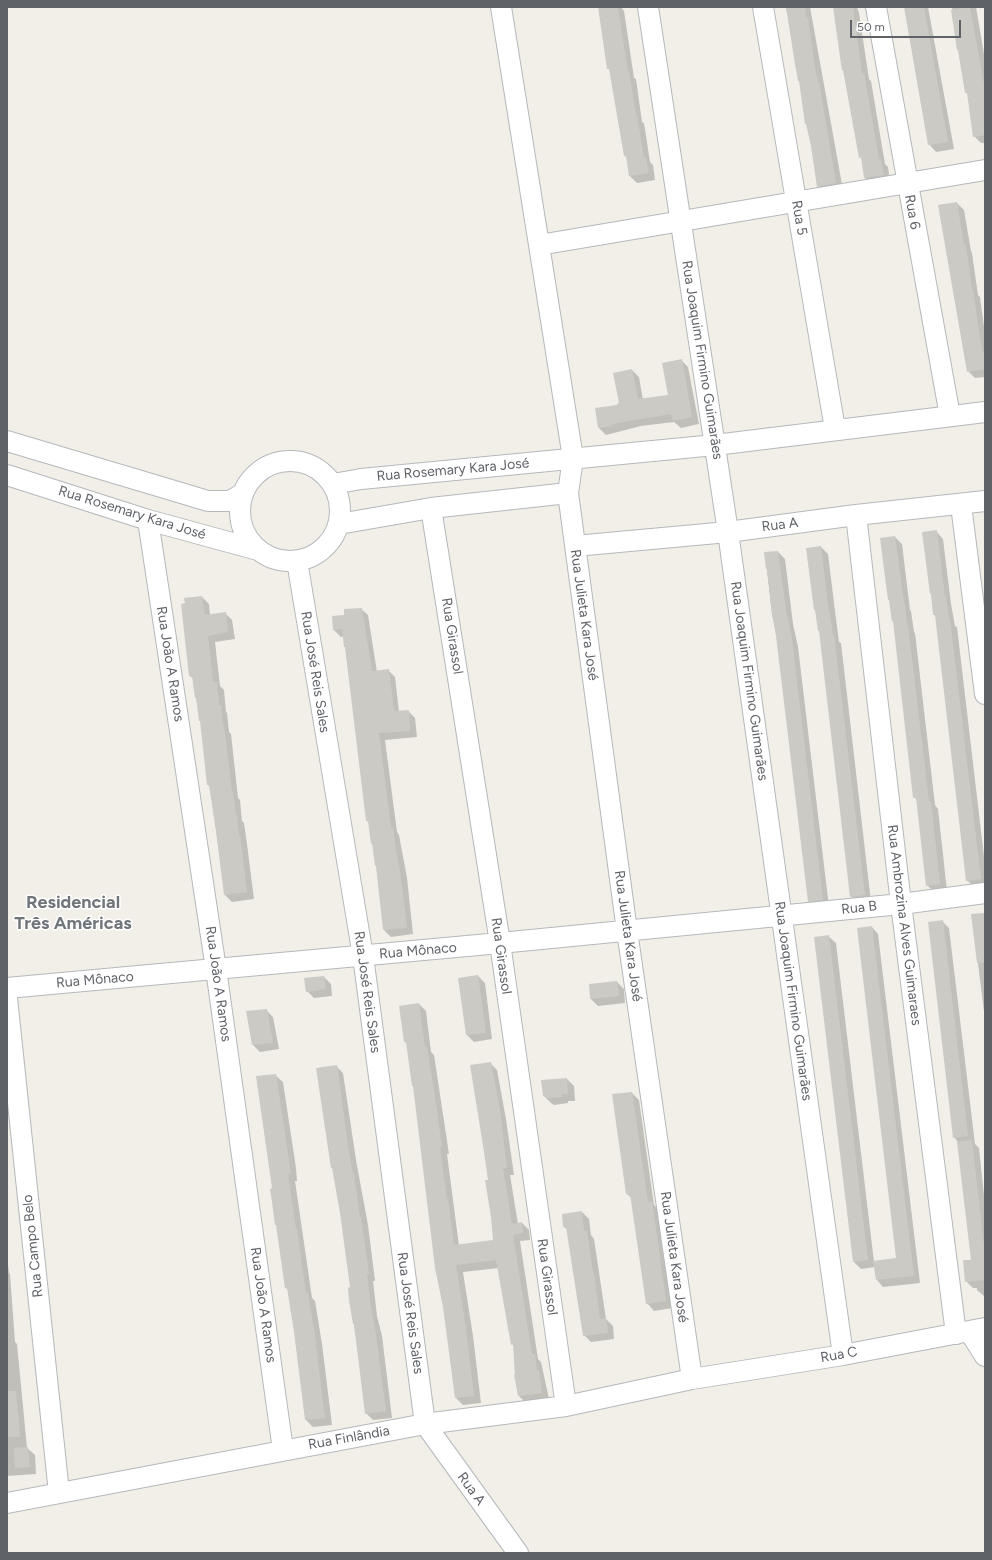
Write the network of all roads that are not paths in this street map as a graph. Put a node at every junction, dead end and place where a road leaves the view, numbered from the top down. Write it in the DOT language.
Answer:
graph roads {
  1 [pos="501,7"];
  2 [pos="648,7"];
  3 [pos="764,7"];
  4 [pos="876,7"];
  5 [pos="985,170"];
  6 [pos="907,184"];
  7 [pos="797,202"];
  8 [pos="681,222"];
  9 [pos="539,245"];
  10 [pos="985,412"];
  11 [pos="950,416"];
  12 [pos="835,429"];
  13 [pos="7,441"];
  14 [pos="715,444"];
  15 [pos="573,458"];
  16 [pos="7,475"];
  17 [pos="333,484"];
  18 [pos="568,493"];
  19 [pos="242,494"];
  20 [pos="985,502"];
  21 [pos="961,505"];
  22 [pos="432,508"];
  23 [pos="856,516"];
  24 [pos="148,520"];
  25 [pos="339,524"];
  26 [pos="728,532"];
  27 [pos="575,546"];
  28 [pos="258,550"];
  29 [pos="297,561"];
  30 [pos="985,694"];
  31 [pos="985,893"];
  32 [pos="901,904"];
  33 [pos="781,916"];
  34 [pos="627,931"];
  35 [pos="500,944"];
  36 [pos="362,956"];
  37 [pos="216,969"];
  38 [pos="7,988"];
  39 [pos="7,998"];
  40 [pos="970,1331"];
  41 [pos="843,1355"];
  42 [pos="985,1356"];
  43 [pos="692,1379"];
  44 [pos="566,1406"];
  45 [pos="425,1424"];
  46 [pos="283,1450"];
  47 [pos="59,1494"];
  48 [pos="7,1503"];
  49 [pos="518,1553"];
  1 -- 9 [label="street, Rua Julieta Kara José"];
  2 -- 8 [label="street, Rua Joaquim Firmino Guimarães"];
  3 -- 7 [label="street, Rua 5"];
  4 -- 6 [label="street, Rua 6"];
  5 -- 6 [label="street"];
  6 -- 7 [label="street"];
  6 -- 11 [label="street, Rua 6"];
  7 -- 8 [label="street"];
  7 -- 12 [label="street, Rua 5"];
  8 -- 9 [label="street"];
  8 -- 14 [label="street, Rua Joaquim Firmino Guimarães"];
  9 -- 15 [label="street, Rua Julieta Kara José"];
  10 -- 11 [label="street, Rua Rosemary Kara José"];
  11 -- 12 [label="street, Rua Rosemary Kara José"];
  12 -- 14 [label="street, Rua Rosemary Kara José"];
  13 -- 19 [label="street"];
  14 -- 15 [label="street, Rua Rosemary Kara José"];
  14 -- 26 [label="street, Rua Joaquim Firmino Guimarães"];
  15 -- 17 [label="street, Rua Rosemary Kara José"];
  15 -- 18 [label="street, Rua Julieta Kara José"];
  16 -- 24 [label="street, Rua Rosemary Kara José"];
  17 -- 19 [label="street, Rua Rosemary Kara José"];
  17 -- 25 [label="street, Rua Rosemary Kara José"];
  18 -- 22 [label="street"];
  18 -- 27 [label="street, Rua Julieta Kara José"];
  19 -- 28 [label="street, Rua Rosemary Kara José"];
  20 -- 21 [label="street, Rua A"];
  21 -- 23 [label="street, Rua A"];
  21 -- 30 [label="street"];
  22 -- 25 [label="street"];
  22 -- 35 [label="street, Rua Girassol"];
  23 -- 26 [label="street, Rua A"];
  23 -- 32 [label="street, Rua Ambrozina Alves Guimaraes"];
  24 -- 28 [label="street, Rua Rosemary Kara José"];
  24 -- 37 [label="street, Rua João A Ramos"];
  25 -- 29 [label="street, Rua Rosemary Kara José"];
  26 -- 27 [label="street, Rua A"];
  26 -- 33 [label="street, Rua Joaquim Firmino Guimarães"];
  27 -- 34 [label="street, Rua Julieta Kara José"];
  28 -- 29 [label="street, Rua Rosemary Kara José"];
  29 -- 36 [label="street, Rua José Reis Sales"];
  31 -- 32 [label="street, Rua B"];
  32 -- 33 [label="street, Rua B"];
  32 -- 40 [label="street, Rua Ambrozina Alves Guimaraes"];
  33 -- 34 [label="street, Rua Mônaco"];
  33 -- 41 [label="street, Rua Joaquim Firmino Guimarães"];
  34 -- 35 [label="street, Rua Mônaco"];
  34 -- 43 [label="street, Rua Julieta Kara José"];
  35 -- 36 [label="street, Rua Mônaco"];
  35 -- 44 [label="street, Rua Girassol"];
  36 -- 37 [label="street, Rua Mônaco"];
  36 -- 45 [label="street, Rua José Reis Sales"];
  37 -- 38 [label="street, Rua Mônaco"];
  37 -- 46 [label="street, Rua João A Ramos"];
  39 -- 47 [label="street, Rua Campo Belo"];
  40 -- 41 [label="street, Rua C"];
  40 -- 42 [label="street"];
  41 -- 43 [label="street, Rua C"];
  43 -- 44 [label="street, Rua Finlândia"];
  44 -- 45 [label="street, Rua Finlândia"];
  45 -- 46 [label="street, Rua Finlândia"];
  45 -- 49 [label="street, Rua A"];
  46 -- 47 [label="street, Rua Finlândia"];
  47 -- 48 [label="street, Rua Finlândia"];
}
